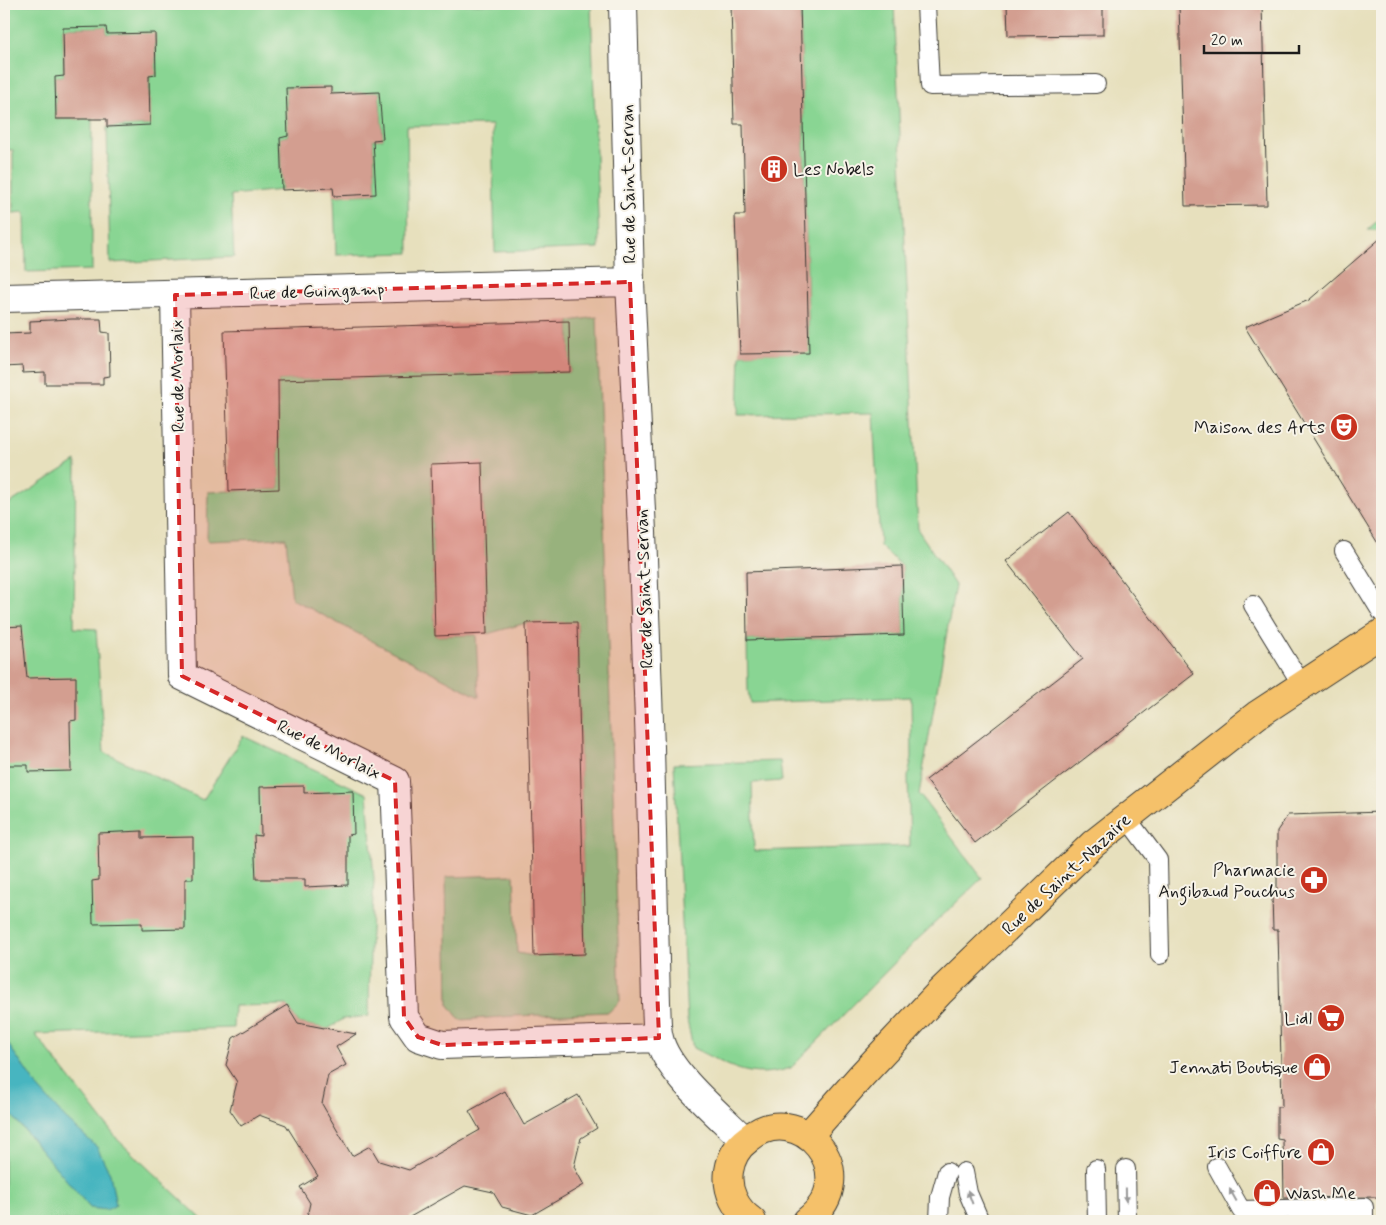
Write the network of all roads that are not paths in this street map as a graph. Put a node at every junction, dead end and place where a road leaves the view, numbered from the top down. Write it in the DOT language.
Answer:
graph roads {
  1 [pos="623,4"];
  2 [pos="926,4"];
  3 [pos="1096,84"];
  4 [pos="630,282"];
  5 [pos="175,295"];
  6 [pos="4,298"];
  7 [pos="1344,551"];
  8 [pos="1254,605"];
  9 [pos="1382,613"];
  10 [pos="1382,633"];
  11 [pos="1302,685"];
  12 [pos="1126,817"];
  13 [pos="1160,956"];
  14 [pos="659,1038"];
  15 [pos="808,1136"];
  16 [pos="745,1141"];
  17 [pos="1217,1167"];
  18 [pos="1096,1169"];
  19 [pos="1126,1169"];
  20 [pos="813,1219"];
  21 [pos="748,1220"];
  22 [pos="940,1221"];
  23 [pos="980,1221"];
  24 [pos="1097,1221"];
  25 [pos="1127,1221"];
  26 [pos="1364,1221"];
  1 -- 4 [label="street, Rue de Saint-Servan"];
  2 -- 3 [label="lane"];
  4 -- 5 [label="street, Rue de Guingamp"];
  4 -- 14 [label="street, Rue de Saint-Servan"];
  5 -- 6 [label="street, Rue de Guingamp"];
  5 -- 14 [label="street, Rue de Morlaix"];
  7 -- 9 [label="lane"];
  8 -- 11 [label="lane"];
  10 -- 11 [label="main road, Rue de Saint-Nazaire"];
  11 -- 12 [label="main road, Rue de Saint-Nazaire"];
  12 -- 13 [label="lane"];
  12 -- 15 [label="main road, Rue de Saint-Nazaire"];
  14 -- 16 [label="street, Rue de Saint-Servan"];
  15 -- 16 [label="main road"];
  15 -- 20 [label="main road"];
  16 -- 21 [label="main road"];
  26 -- 17 [label="lane, one-way"];
  18 -- 24 [label="lane"];
  19 -- 25 [label="lane, one-way"];
  23 -- 22 [label="lane, one-way"];
}
